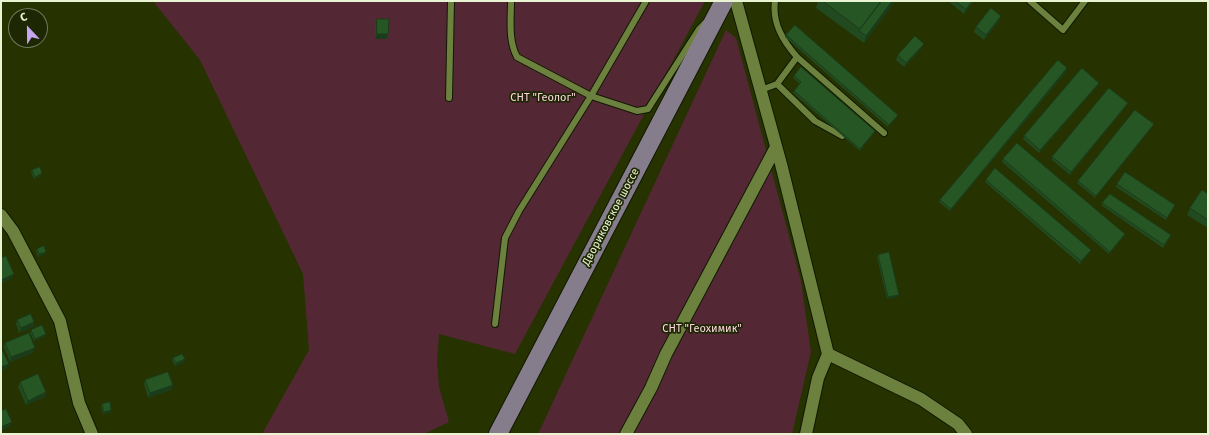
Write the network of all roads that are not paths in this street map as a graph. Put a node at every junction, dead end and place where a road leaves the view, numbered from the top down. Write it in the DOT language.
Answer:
graph roads {
  1 [pos="451,1"];
  2 [pos="511,1"];
  3 [pos="646,1"];
  4 [pos="736,1"];
  5 [pos="775,1"];
  6 [pos="1030,1"];
  7 [pos="1085,1"];
  8 [pos="722,5"];
  9 [pos="797,57"];
  10 [pos="777,84"];
  11 [pos="761,90"];
  12 [pos="591,96"];
  13 [pos="449,98"];
  14 [pos="884,133"];
  15 [pos="842,136"];
  16 [pos="776,147"];
  17 [pos="1,215"];
  18 [pos="495,324"];
  19 [pos="828,354"];
  20 [pos="92,434"];
  21 [pos="498,434"];
  22 [pos="626,434"];
  23 [pos="806,434"];
  24 [pos="966,434"];
  1 -- 13 [label="lane"];
  2 -- 12 [label="lane"];
  3 -- 12 [label="lane"];
  4 -- 11 [label="street"];
  5 -- 9 [label="lane"];
  6 -- 7 [label="lane"];
  8 -- 12 [label="lane"];
  8 -- 21 [label="main road, Двориковское шоссе"];
  9 -- 10 [label="lane"];
  9 -- 14 [label="lane"];
  10 -- 11 [label="lane"];
  10 -- 15 [label="lane"];
  11 -- 16 [label="street"];
  12 -- 18 [label="lane"];
  16 -- 19 [label="street"];
  16 -- 22 [label="street"];
  17 -- 20 [label="street"];
  19 -- 23 [label="street"];
  19 -- 24 [label="street"];
}
